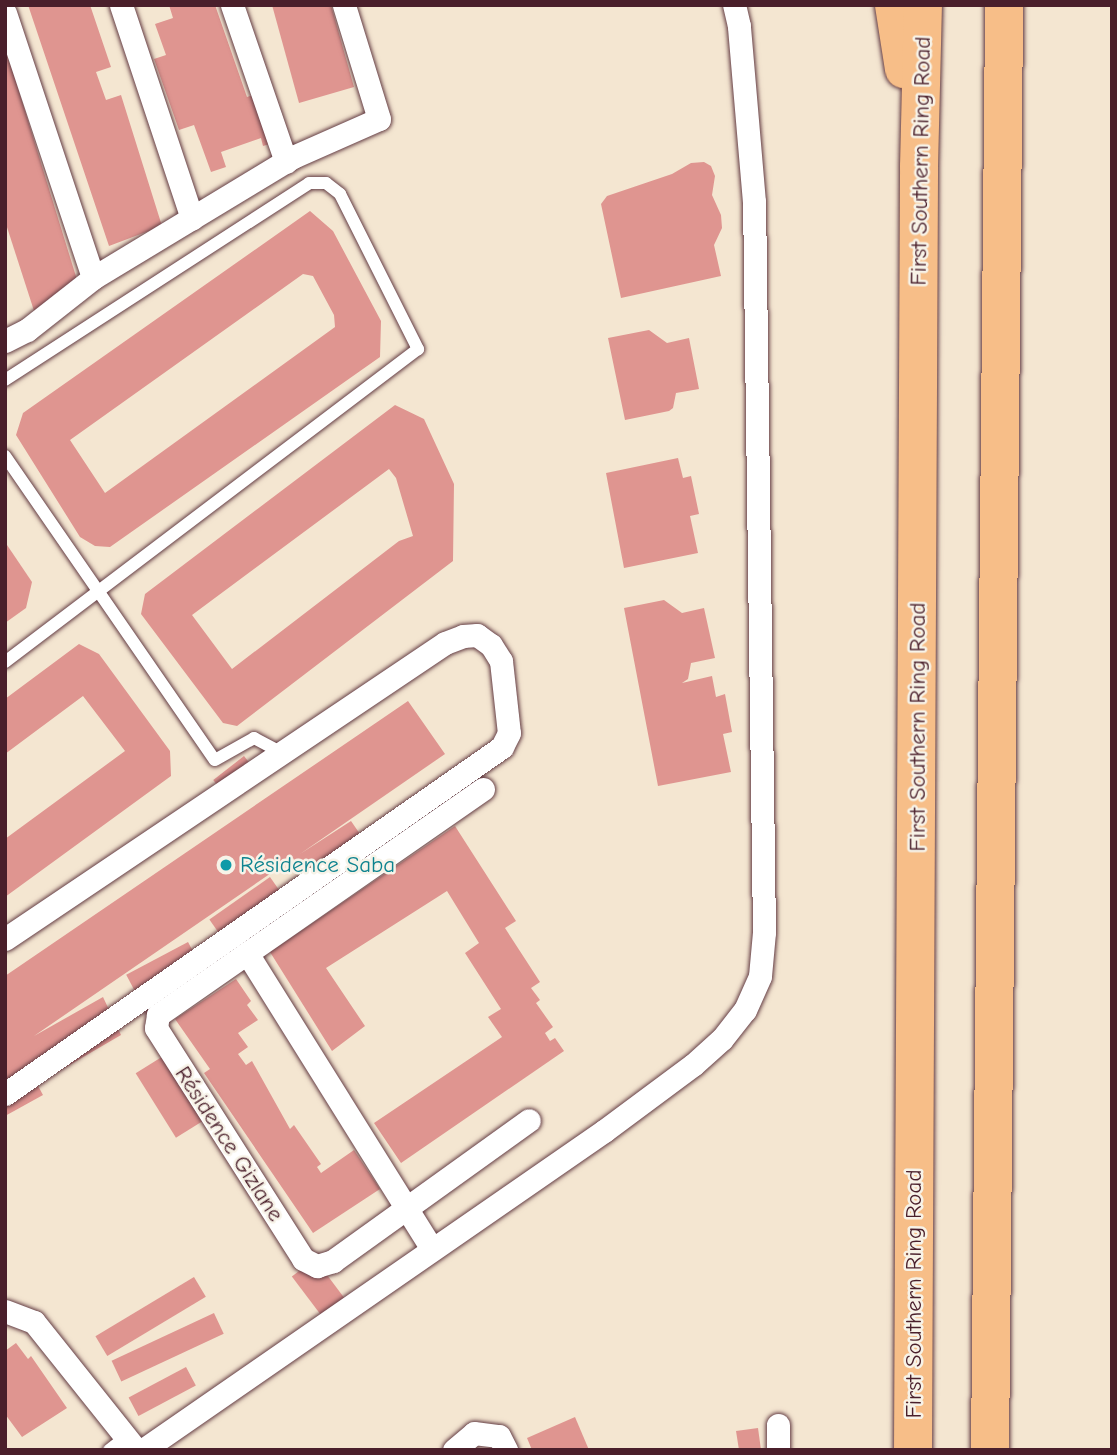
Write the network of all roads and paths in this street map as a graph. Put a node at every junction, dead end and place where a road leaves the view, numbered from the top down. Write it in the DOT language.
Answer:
graph roads {
  1 [pos="121,5"];
  2 [pos="232,5"];
  3 [pos="344,5"];
  4 [pos="734,5"];
  5 [pos="894,5"];
  6 [pos="923,5"];
  7 [pos="1004,5"];
  8 [pos="5,13"];
  9 [pos="286,162"];
  10 [pos="919,167"];
  11 [pos="192,219"];
  12 [pos="93,278"];
  13 [pos="5,341"];
  14 [pos="5,380"];
  15 [pos="5,456"];
  16 [pos="98,594"];
  17 [pos="5,662"];
  18 [pos="282,753"];
  19 [pos="484,789"];
  20 [pos="5,939"];
  21 [pos="247,953"];
  22 [pos="5,1094"];
  23 [pos="529,1120"];
  24 [pos="405,1208"];
  25 [pos="432,1250"];
  26 [pos="5,1311"];
  27 [pos="778,1425"];
  28 [pos="129,1446"];
  29 [pos="454,1450"];
  30 [pos="506,1450"];
  31 [pos="778,1450"];
  32 [pos="913,1450"];
  33 [pos="990,1450"];
  1 -- 11 [label="street"];
  2 -- 9 [label="street"];
  3 -- 9 [label="street"];
  4 -- 25 [label="street"];
  5 -- 10 [label="highway"];
  6 -- 10 [label="highway, First Southern Ring Road"];
  7 -- 33 [label="highway"];
  8 -- 12 [label="street"];
  9 -- 11 [label="street"];
  10 -- 32 [label="highway, First Southern Ring Road"];
  11 -- 12 [label="street"];
  12 -- 13 [label="street"];
  14 -- 16 [label="lane"];
  15 -- 16 [label="lane"];
  16 -- 17 [label="lane"];
  16 -- 18 [label="lane"];
  18 -- 20 [label="street"];
  18 -- 22 [label="street"];
  19 -- 21 [label="street, Résidence Gizlane"];
  21 -- 24 [label="street"];
  21 -- 24 [label="street, Résidence Gizlane"];
  23 -- 24 [label="street, Résidence Gizlane"];
  24 -- 25 [label="street"];
  25 -- 28 [label="street"];
  26 -- 28 [label="street"];
  27 -- 31 [label="street"];
  29 -- 30 [label="street"];
}
